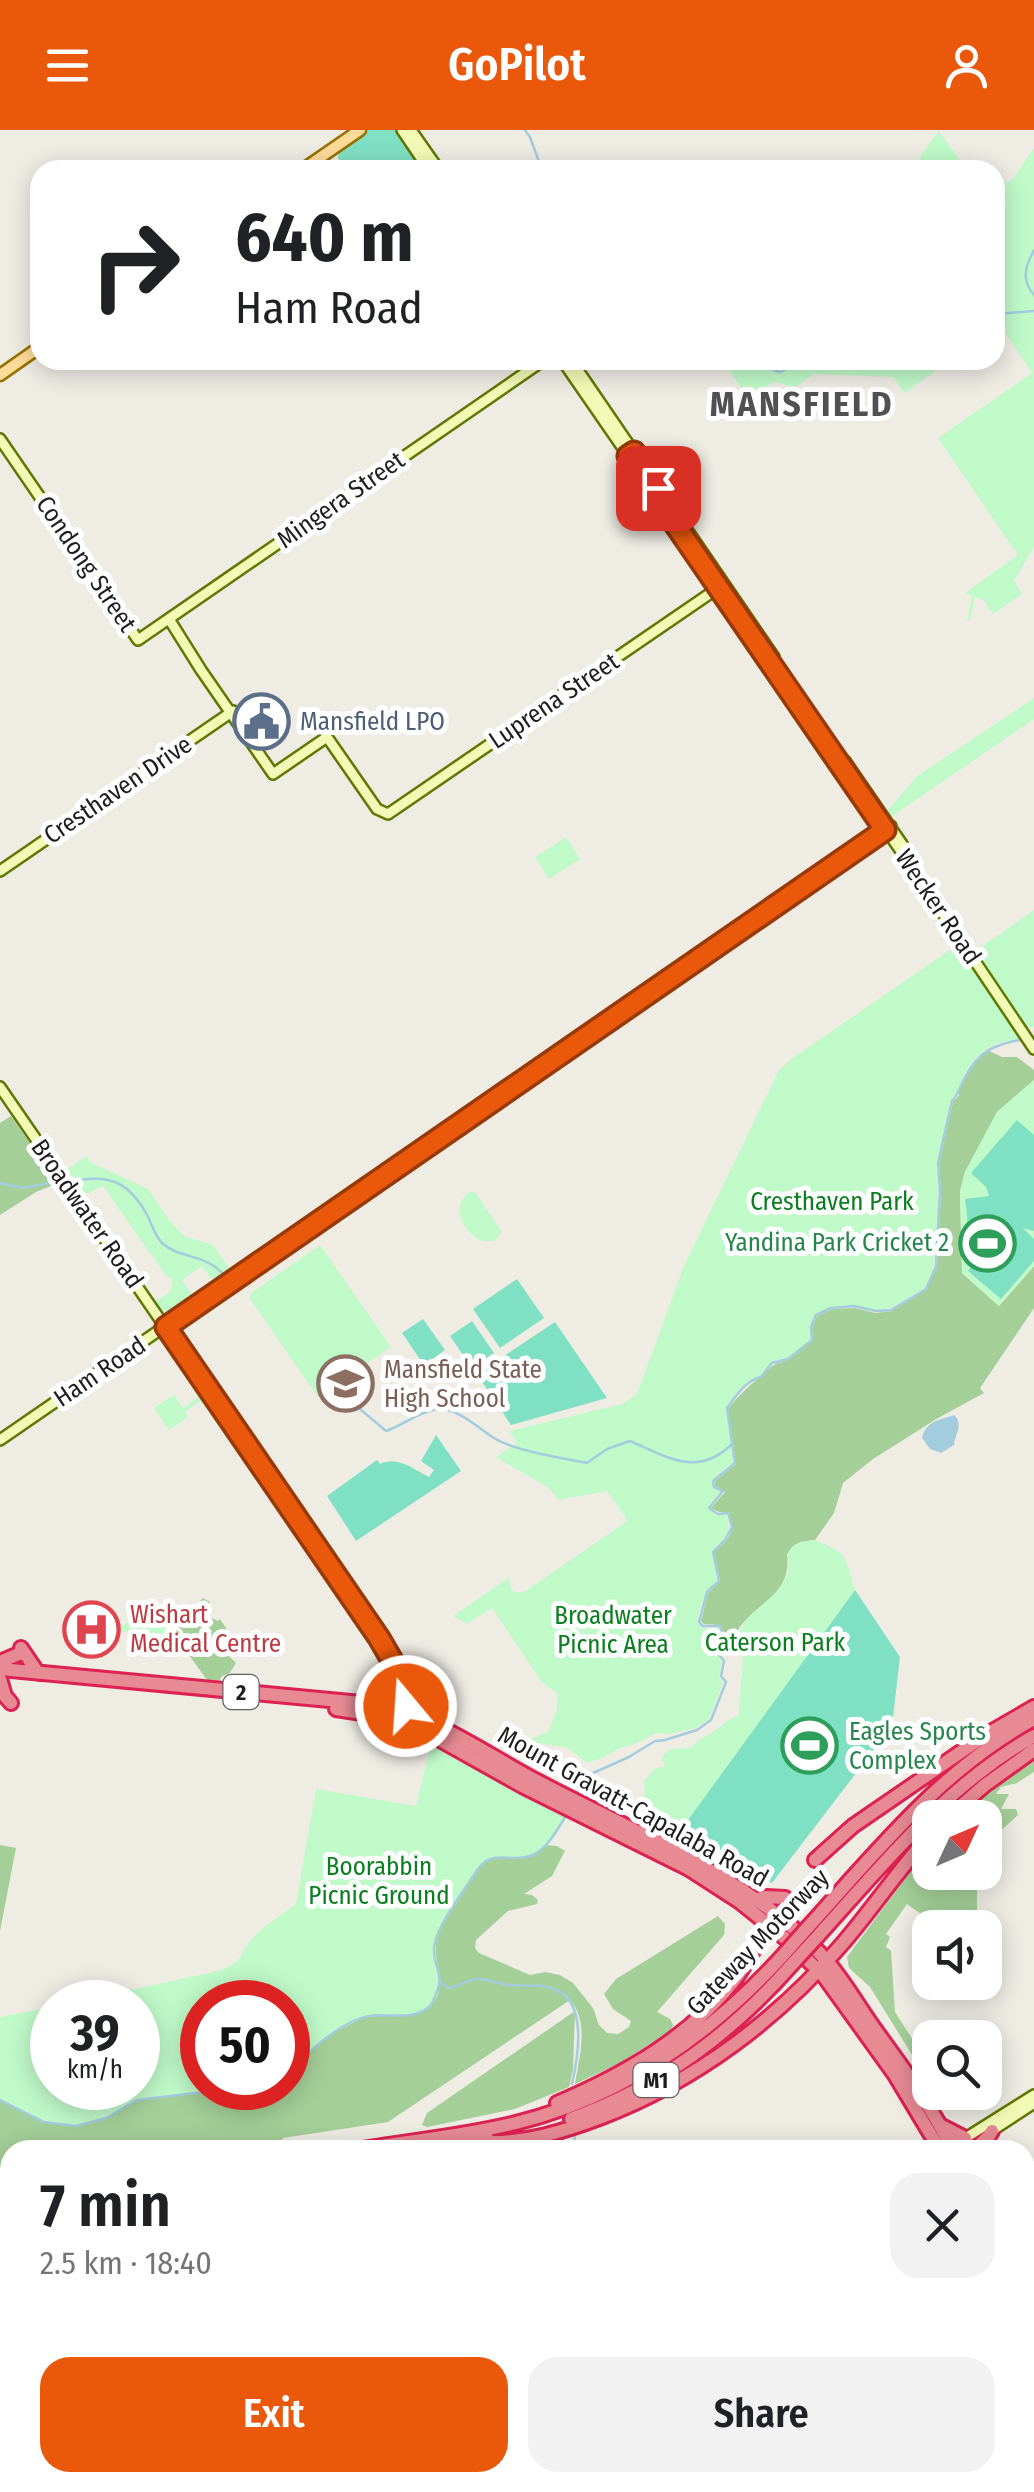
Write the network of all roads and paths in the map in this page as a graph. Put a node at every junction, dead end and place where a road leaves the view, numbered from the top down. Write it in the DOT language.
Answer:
graph roads {
  1 [pos="350,130"];
  2 [pos="360,130"];
  3 [pos="402,130"];
  4 [pos="411,130"];
  5 [pos="307,160"];
  6 [pos="316,160"];
  7 [pos="423,160"];
  8 [pos="432,160"];
  9 [pos="30,355"];
  10 [pos="530,370"];
  11 [pos="569,370"];
  12 [pos="577,370"];
  13 [pos="0,375"];
  14 [pos="0,439"];
  15 [pos="631,454"];
  16 [pos="722,586"];
  17 [pos="169,619"];
  18 [pos="138,640"];
  19 [pos="233,711"];
  20 [pos="888,828"];
  21 [pos="0,871"];
  22 [pos="1034,1049"];
  23 [pos="0,1087"];
  24 [pos="166,1327"];
  25 [pos="0,1440"];
  26 [pos="0,1666"];
  27 [pos="38,1673"];
  28 [pos="0,1678"];
  29 [pos="409,1685"];
  30 [pos="12,1703"];
  31 [pos="382,1706"];
  32 [pos="1034,1707"];
  33 [pos="407,1718"];
  34 [pos="1034,1718"];
  35 [pos="442,1727"];
  36 [pos="1034,1736"];
  37 [pos="1034,1750"];
  38 [pos="557,1798"];
  39 [pos="968,1800"];
  40 [pos="594,1816"];
  41 [pos="912,1857"];
  42 [pos="815,1860"];
  43 [pos="754,1900"];
  44 [pos="763,1919"];
  45 [pos="788,1925"];
  46 [pos="813,1931"];
  47 [pos="843,1943"];
  48 [pos="790,1957"];
  49 [pos="822,1965"];
  50 [pos="834,1980"];
  51 [pos="807,1981"];
  52 [pos="1034,2095"];
  53 [pos="1034,2103"];
  54 [pos="545,2115"];
  55 [pos="992,2131"];
  56 [pos="418,2140"];
  57 [pos="491,2140"];
  58 [pos="520,2140"];
  59 [pos="942,2140"];
  60 [pos="945,2140"];
  61 [pos="959,2140"];
  62 [pos="967,2140"];
  63 [pos="983,2140"];
  1 -- 5 [label="main road"];
  2 -- 6 [label="main road"];
  3 -- 7 [label="street"];
  4 -- 8 [label="street"];
  9 -- 13 [label="main road"];
  10 -- 17 [label="street, Mingera Street"];
  11 -- 15 [label="street, Wecker Road"];
  12 -- 15 [label="street, Wecker Road"];
  14 -- 18 [label="street, Condong Street"];
  15 -- 16 [label="street, Wecker Road"];
  16 -- 19 [label="street, Luprena Street"];
  16 -- 20 [label="street, Wecker Road"];
  17 -- 18 [label="street, Mingera Street"];
  17 -- 19 [label="street"];
  19 -- 21 [label="street, Cresthaven Drive"];
  20 -- 22 [label="street, Wecker Road"];
  20 -- 24 [label="street, Ham Road"];
  23 -- 24 [label="street, Broadwater Road"];
  24 -- 25 [label="street, Ham Road"];
  24 -- 29 [label="street, Broadwater Road"];
  26 -- 27 [label="highway, Mount Gravatt-Capalaba Road / 2"];
  26 -- 27 [label="highway"];
  27 -- 31 [label="highway, Mount Gravatt-Capalaba Road / 2"];
  28 -- 30 [label="highway"];
  28 -- 33 [label="highway, Mount Gravatt-Capalaba Road / 2"];
  29 -- 31 [label="highway"];
  29 -- 33 [label="street, Broadwater Road"];
  29 -- 35 [label="highway"];
  31 -- 33 [label="highway, Mount Gravatt-Capalaba Road / 2"];
  32 -- 42 [label="highway"];
  33 -- 35 [label="highway, Mount Gravatt-Capalaba Road / 2"];
  33 -- 38 [label="highway, Mount Gravatt-Capalaba Road / 2"];
  34 -- 46 [label="highway, Gateway Motorway / M1"];
  35 -- 38 [label="highway, Mount Gravatt-Capalaba Road / 2"];
  36 -- 46 [label="highway, Gateway Motorway / M1"];
  37 -- 39 [label="highway"];
  38 -- 40 [label="highway, Mount Gravatt-Capalaba Road / 2"];
  40 -- 43 [label="highway, Mount Gravatt-Capalaba Road / 2"];
  40 -- 44 [label="highway, Mount Gravatt-Capalaba Road / 2"];
  41 -- 47 [label="highway"];
  43 -- 45 [label="highway, Mount Gravatt-Capalaba Road / 2"];
  43 -- 45 [label="highway"];
  44 -- 49 [label="highway, Mount Gravatt-Capalaba Road / 2"];
  44 -- 54 [label="highway"];
  45 -- 49 [label="highway, Mount Gravatt-Capalaba Road / 2"];
  46 -- 48 [label="highway, Gateway Motorway / M1, bridge"];
  47 -- 49 [label="highway"];
  47 -- 50 [label="highway"];
  48 -- 54 [label="highway, Gateway Motorway / M1"];
  48 -- 57 [label="highway, Gateway Motorway / M1"];
  49 -- 50 [label="highway, Mount Gravatt-Capalaba Road"];
  49 -- 51 [label="highway"];
  50 -- 51 [label="highway"];
  50 -- 59 [label="highway, Mount Gravatt-Capalaba Road"];
  50 -- 60 [label="highway, Mount Gravatt-Capalaba Road"];
  51 -- 58 [label="highway"];
  52 -- 61 [label="street"];
  53 -- 55 [label="street"];
  54 -- 56 [label="highway, Gateway Motorway / M1"];
  55 -- 62 [label="street"];
  55 -- 63 [label="highway"];
}
